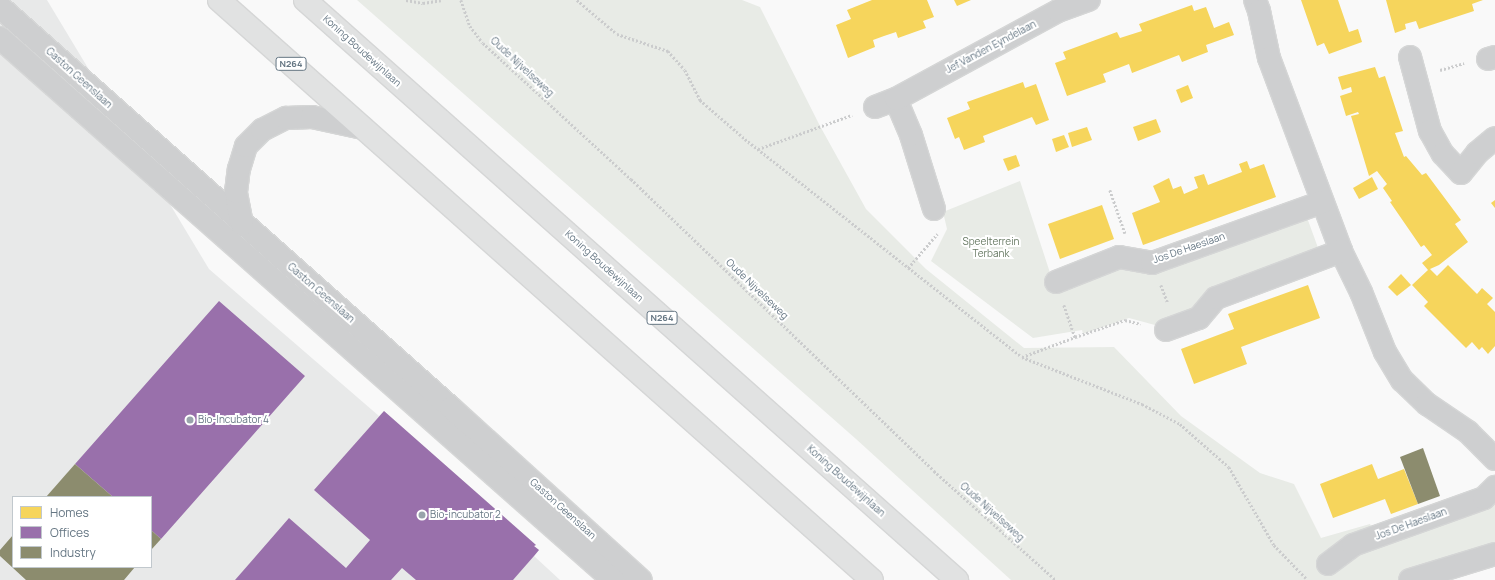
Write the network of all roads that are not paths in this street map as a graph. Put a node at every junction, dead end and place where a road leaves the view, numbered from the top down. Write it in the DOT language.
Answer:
graph roads {
  1 [pos="219,0"];
  2 [pos="304,0"];
  3 [pos="1089,0"];
  4 [pos="1255,0"];
  5 [pos="0,7"];
  6 [pos="0,38"];
  7 [pos="1413,67"];
  8 [pos="896,99"];
  9 [pos="875,107"];
  10 [pos="363,128"];
  11 [pos="1495,138"];
  12 [pos="1322,202"];
  13 [pos="934,209"];
  14 [pos="242,224"];
  15 [pos="1341,251"];
  16 [pos="1056,282"];
  17 [pos="1172,328"];
  18 [pos="1495,459"];
  19 [pos="1495,488"];
  20 [pos="1495,554"];
  21 [pos="1328,564"];
  22 [pos="613,580"];
  23 [pos="641,580"];
  24 [pos="872,580"];
  25 [pos="957,580"];
  26 [pos="1410,580"];
  1 -- 10 [label="highway, N264"];
  2 -- 25 [label="highway, Koning Boudewijnlaan / N264"];
  3 -- 8 [label="street, Jef Vanden Eyndelaan"];
  4 -- 12 [label="street"];
  5 -- 14 [label="street, Gaston Geenslaan"];
  6 -- 22 [label="street, Gaston Geenslaan"];
  7 -- 11 [label="street"];
  8 -- 9 [label="street, Jef Vanden Eyndelaan"];
  8 -- 13 [label="street"];
  10 -- 14 [label="street"];
  10 -- 24 [label="highway, N264"];
  12 -- 15 [label="street"];
  12 -- 16 [label="street, Jos De Haeslaan"];
  14 -- 23 [label="street, Gaston Geenslaan"];
  15 -- 17 [label="street"];
  15 -- 18 [label="street"];
  19 -- 21 [label="street, Jos De Haeslaan"];
  20 -- 26 [label="street"];
}
